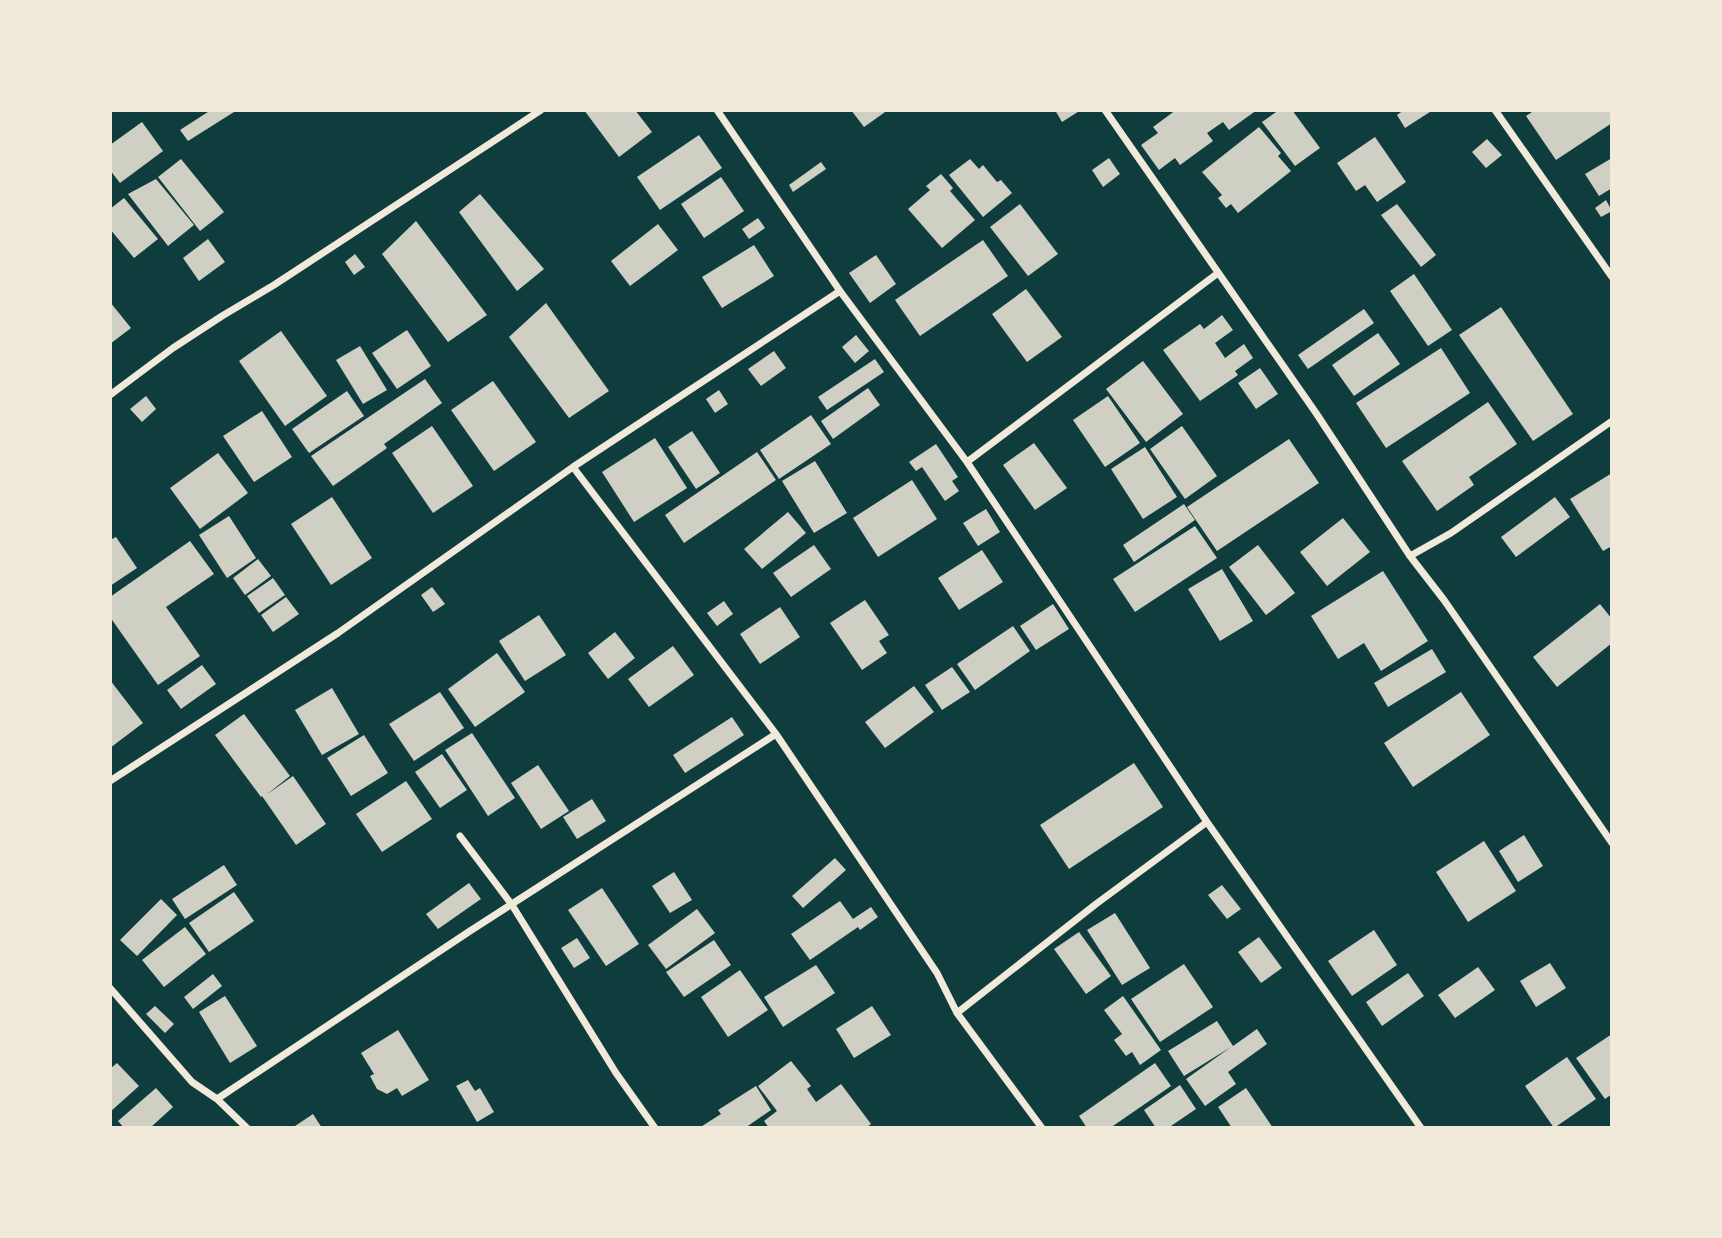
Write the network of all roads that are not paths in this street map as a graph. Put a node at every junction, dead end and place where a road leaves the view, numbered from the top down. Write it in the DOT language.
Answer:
graph roads {
  1 [pos="541,110"];
  2 [pos="717,110"];
  3 [pos="1105,110"];
  4 [pos="1495,110"];
  5 [pos="1218,273"];
  6 [pos="1612,277"];
  7 [pos="840,291"];
  8 [pos="110,395"];
  9 [pos="1612,421"];
  10 [pos="967,462"];
  11 [pos="573,467"];
  12 [pos="1410,556"];
  13 [pos="776,734"];
  14 [pos="110,781"];
  15 [pos="1207,822"];
  16 [pos="460,836"];
  17 [pos="1612,843"];
  18 [pos="512,905"];
  19 [pos="110,988"];
  20 [pos="957,1013"];
  21 [pos="218,1099"];
  22 [pos="247,1128"];
  23 [pos="655,1128"];
  24 [pos="1042,1128"];
  25 [pos="1421,1128"];
  1 -- 8 [label="street"];
  2 -- 7 [label="street"];
  3 -- 5 [label="street"];
  4 -- 6 [label="street"];
  5 -- 10 [label="street"];
  5 -- 12 [label="street"];
  7 -- 10 [label="street"];
  7 -- 11 [label="street"];
  9 -- 12 [label="street"];
  10 -- 15 [label="street"];
  11 -- 13 [label="street"];
  11 -- 14 [label="street"];
  12 -- 17 [label="street"];
  13 -- 18 [label="street"];
  13 -- 20 [label="street"];
  15 -- 20 [label="street"];
  15 -- 25 [label="street"];
  16 -- 18 [label="street"];
  18 -- 21 [label="street"];
  18 -- 23 [label="street"];
  19 -- 21 [label="street"];
  20 -- 24 [label="street"];
  21 -- 22 [label="street"];
}
